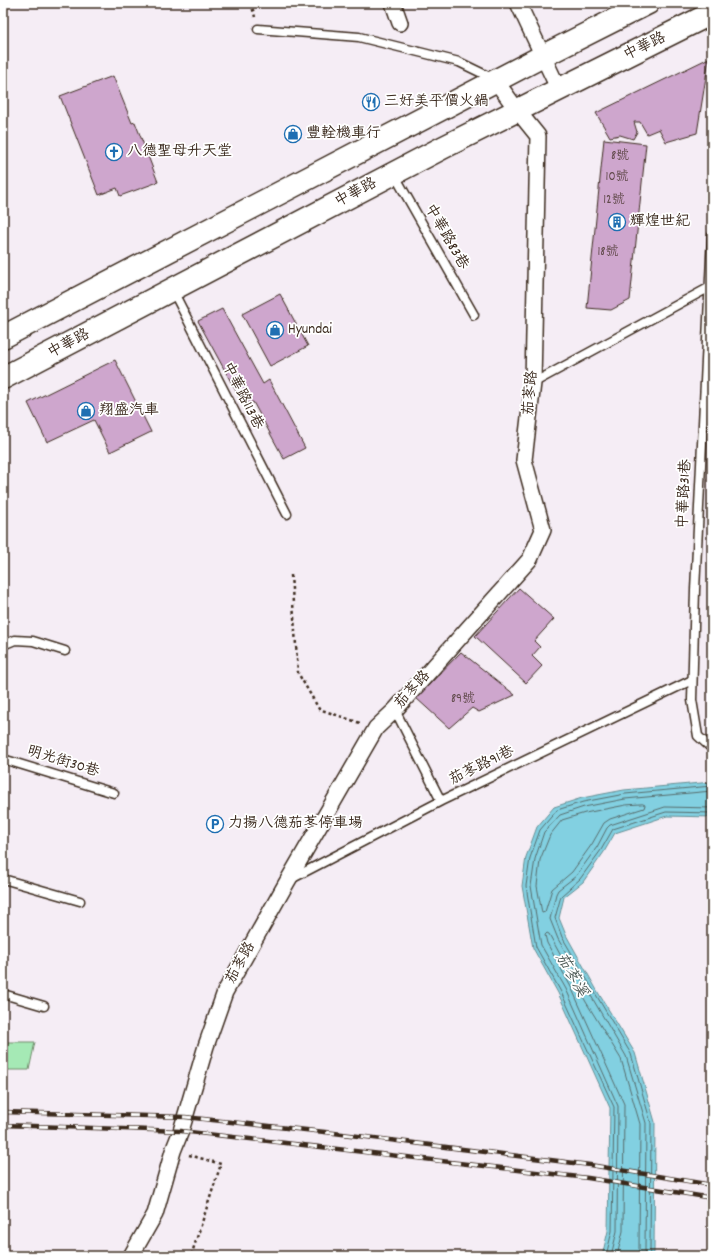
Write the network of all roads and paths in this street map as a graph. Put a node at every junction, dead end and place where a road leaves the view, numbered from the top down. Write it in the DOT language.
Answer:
graph roads {
  1 [pos="393,3"];
  2 [pos="518,3"];
  3 [pos="648,3"];
  4 [pos="712,13"];
  5 [pos="400,23"];
  6 [pos="258,29"];
  7 [pos="543,56"];
  8 [pos="496,81"];
  9 [pos="559,90"];
  10 [pos="517,110"];
  11 [pos="393,173"];
  12 [pos="712,236"];
  13 [pos="711,287"];
  14 [pos="172,289"];
  15 [pos="474,315"];
  16 [pos="3,337"];
  17 [pos="3,378"];
  18 [pos="533,382"];
  19 [pos="287,514"];
  20 [pos="291,575"];
  21 [pos="3,645"];
  22 [pos="65,651"];
  23 [pos="692,680"];
  24 [pos="395,710"];
  25 [pos="376,728"];
  26 [pos="712,746"];
  27 [pos="3,759"];
  28 [pos="114,793"];
  29 [pos="441,801"];
  30 [pos="3,880"];
  31 [pos="287,882"];
  32 [pos="80,902"];
  33 [pos="3,994"];
  34 [pos="44,1006"];
  35 [pos="173,1151"];
  36 [pos="131,1256"];
  37 [pos="191,1256"];
  1 -- 5 [label="street"];
  2 -- 7 [label="street"];
  3 -- 7 [label="main road"];
  4 -- 9 [label="main road, 中華路"];
  6 -- 8 [label="lane"];
  7 -- 8 [label="main road"];
  7 -- 9 [label="street"];
  8 -- 10 [label="street, 茄苳路"];
  8 -- 16 [label="main road"];
  9 -- 10 [label="main road, 中華路"];
  10 -- 11 [label="main road, 中華路"];
  10 -- 18 [label="street, 茄苳路"];
  11 -- 14 [label="main road, 中華路"];
  11 -- 15 [label="lane, 中華路83巷"];
  12 -- 13 [label="lane, 中華路31巷"];
  13 -- 18 [label="lane"];
  13 -- 23 [label="lane, 中華路31巷"];
  14 -- 17 [label="main road, 中華路"];
  14 -- 19 [label="lane, 中華路113巷"];
  18 -- 24 [label="street, 茄苳路"];
  20 -- 25 [label="path"];
  21 -- 22 [label="lane"];
  23 -- 26 [label="lane, 中華路31巷"];
  23 -- 29 [label="lane, 茄苳路91巷"];
  24 -- 25 [label="street, 茄苳路"];
  24 -- 29 [label="lane"];
  25 -- 31 [label="street, 茄苳路"];
  27 -- 28 [label="lane, 明光街30巷"];
  29 -- 31 [label="lane, 茄苳路91巷"];
  30 -- 32 [label="lane"];
  31 -- 35 [label="street, 茄苳路"];
  33 -- 34 [label="lane"];
  35 -- 36 [label="street, 茄苳路"];
  35 -- 37 [label="path"];
}
